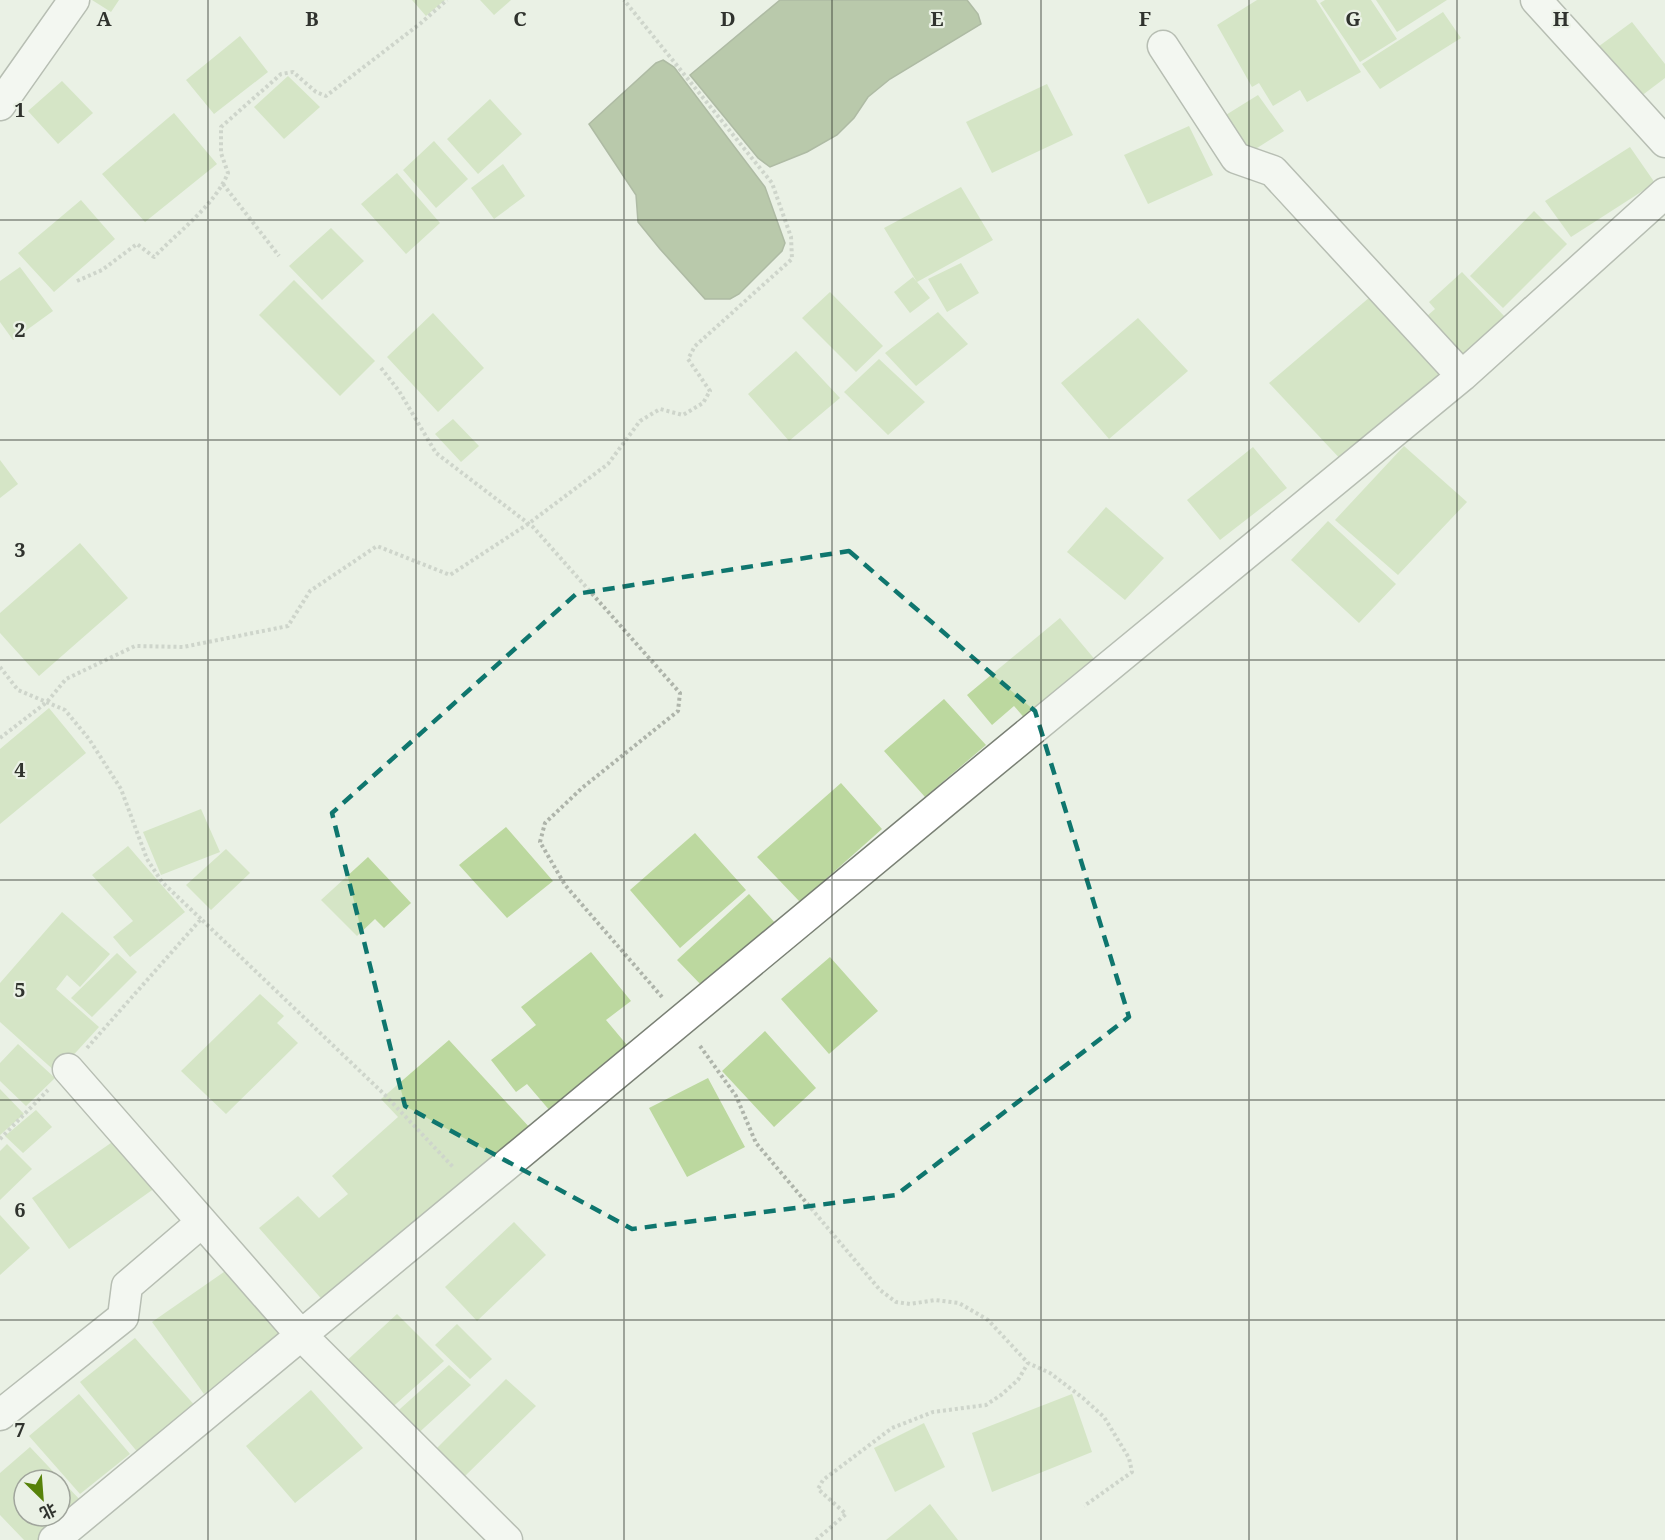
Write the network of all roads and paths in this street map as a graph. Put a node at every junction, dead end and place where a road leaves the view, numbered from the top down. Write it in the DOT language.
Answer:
graph roads {
  1 [pos="74,0"];
  2 [pos="447,0"];
  3 [pos="624,0"];
  4 [pos="1536,0"];
  5 [pos="1163,46"];
  6 [pos="0,105"];
  7 [pos="1665,142"];
  8 [pos="223,184"];
  9 [pos="1665,193"];
  10 [pos="279,256"];
  11 [pos="77,281"];
  12 [pos="1462,376"];
  13 [pos="0,667"];
  14 [pos="47,702"];
  15 [pos="0,738"];
  16 [pos="201,919"];
  17 [pos="68,1069"];
  18 [pos="0,1139"];
  19 [pos="475,1191"];
  20 [pos="202,1222"];
  21 [pos="301,1335"];
  22 [pos="1028,1363"];
  23 [pos="0,1415"];
  24 [pos="54,1540"];
  25 [pos="507,1540"];
  26 [pos="816,1540"];
  1 -- 6 [label="street"];
  2 -- 8 [label="path"];
  3 -- 14 [label="path"];
  4 -- 7 [label="street"];
  5 -- 12 [label="street"];
  8 -- 10 [label="path"];
  8 -- 11 [label="path"];
  9 -- 12 [label="street"];
  12 -- 19 [label="street"];
  13 -- 14 [label="path"];
  14 -- 15 [label="path"];
  14 -- 16 [label="path"];
  16 -- 17 [label="path"];
  16 -- 19 [label="path"];
  17 -- 18 [label="path"];
  17 -- 20 [label="street"];
  19 -- 21 [label="street"];
  20 -- 21 [label="street"];
  20 -- 23 [label="street"];
  21 -- 24 [label="street"];
  21 -- 25 [label="street"];
  22 -- 26 [label="path"];
}
